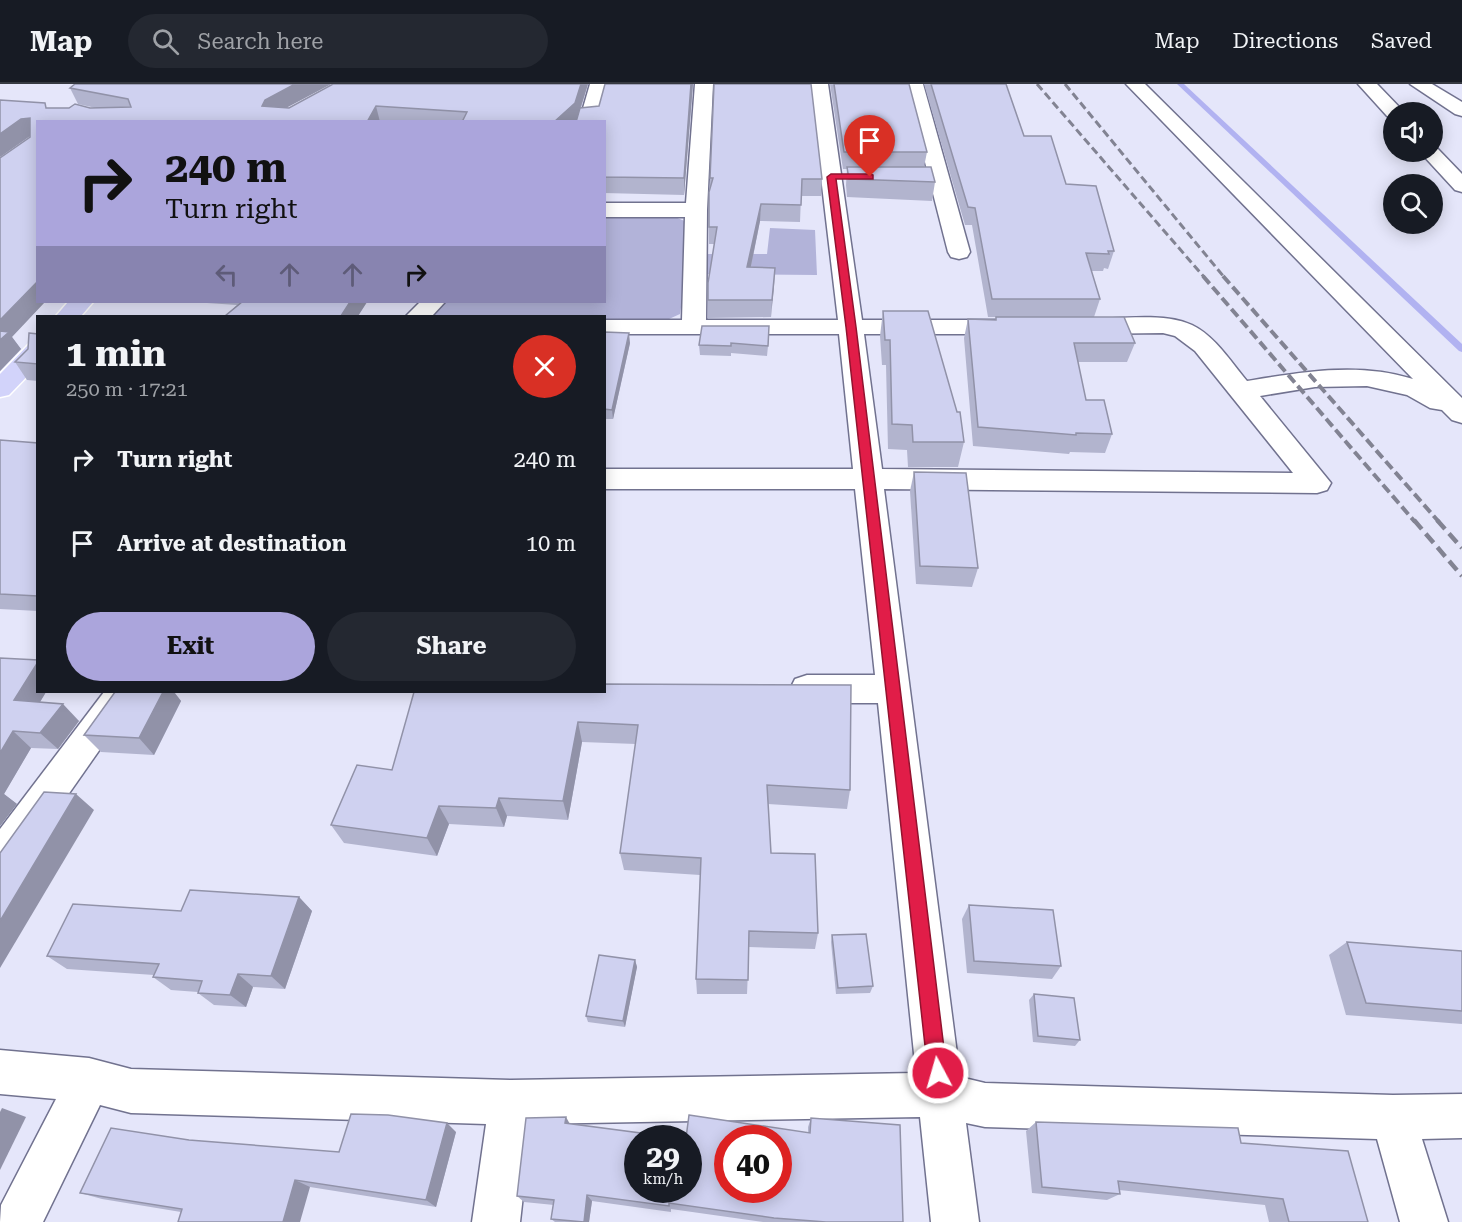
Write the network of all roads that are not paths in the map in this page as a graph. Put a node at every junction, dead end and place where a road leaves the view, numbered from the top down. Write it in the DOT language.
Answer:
graph roads {
  1 [pos="599,84"];
  2 [pos="704,84"];
  3 [pos="819,84"];
  4 [pos="914,84"];
  5 [pos="1135,84"];
  6 [pos="1367,84"];
  7 [pos="1419,84"];
  8 [pos="1384,102"];
  9 [pos="1462,110"];
  10 [pos="590,120"];
  11 [pos="1439,162"];
  12 [pos="916,177"];
  13 [pos="939,177"];
  14 [pos="1462,186"];
  15 [pos="606,210"];
  16 [pos="696,210"];
  17 [pos="959,252"];
  18 [pos="80,303"];
  19 [pos="432,303"];
  20 [pos="69,315"];
  21 [pos="419,315"];
  22 [pos="606,327"];
  23 [pos="694,327"];
  24 [pos="851,327"];
  25 [pos="36,351"];
  26 [pos="0,389"];
  27 [pos="1239,391"];
  28 [pos="1462,414"];
  29 [pos="1462,419"];
  30 [pos="606,479"];
  31 [pos="867,479"];
  32 [pos="771,689"];
  33 [pos="893,689"];
  34 [pos="122,693"];
  35 [pos="0,859"];
  36 [pos="0,1072"];
  37 [pos="89,1080"];
  38 [pos="940,1095"];
  39 [pos="511,1102"];
  40 [pos="1462,1116"];
  41 [pos="1393,1117"];
  42 [pos="18,1222"];
  43 [pos="496,1222"];
  44 [pos="955,1222"];
  45 [pos="1424,1222"];
  1 -- 10 [label="street"];
  2 -- 16 [label="street"];
  3 -- 24 [label="street"];
  4 -- 13 [label="street"];
  5 -- 28 [label="street"];
  6 -- 8 [label="street"];
  7 -- 9 [label="street"];
  11 -- 14 [label="street"];
  12 -- 13 [label="street"];
  13 -- 17 [label="street"];
  15 -- 16 [label="street"];
  16 -- 23 [label="street"];
  18 -- 20 [label="main road"];
  19 -- 21 [label="street"];
  22 -- 23 [label="street"];
  23 -- 24 [label="street"];
  24 -- 27 [label="street"];
  24 -- 31 [label="street"];
  25 -- 26 [label="main road"];
  27 -- 29 [label="street"];
  27 -- 31 [label="street"];
  30 -- 31 [label="street"];
  31 -- 33 [label="street"];
  32 -- 33 [label="street"];
  33 -- 38 [label="street"];
  34 -- 35 [label="street"];
  36 -- 37 [label="street"];
  37 -- 39 [label="street"];
  37 -- 42 [label="street"];
  38 -- 39 [label="street"];
  38 -- 41 [label="street"];
  38 -- 44 [label="street"];
  39 -- 43 [label="street"];
  40 -- 41 [label="street"];
  41 -- 45 [label="street"];
}
